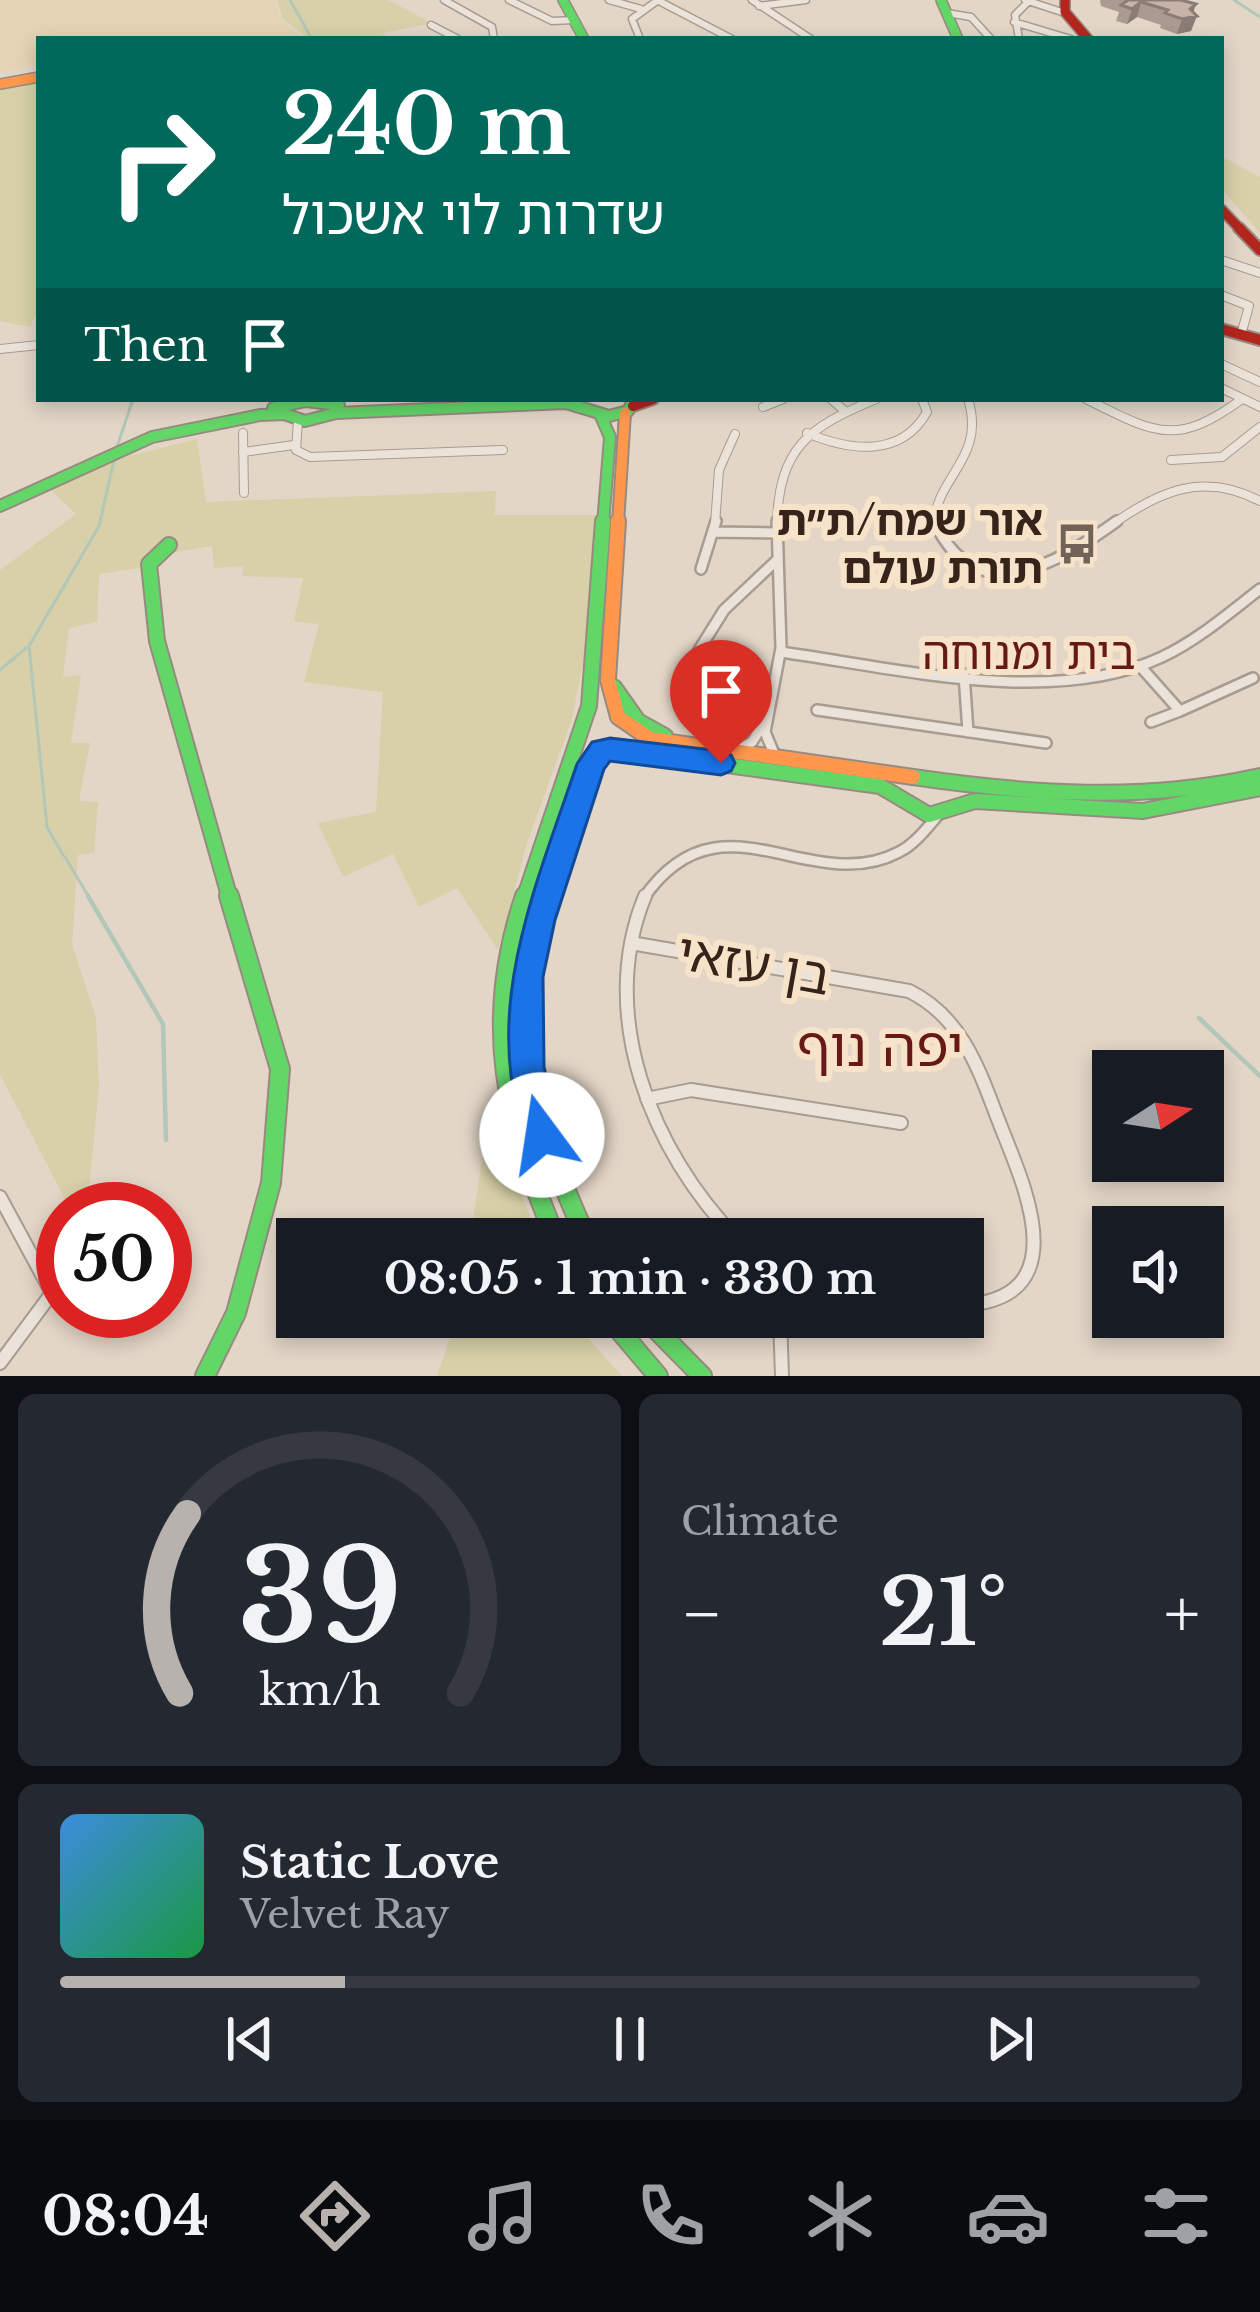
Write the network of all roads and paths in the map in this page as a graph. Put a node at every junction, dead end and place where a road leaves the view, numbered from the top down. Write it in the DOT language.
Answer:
graph roads {
  1 [pos="444,0"];
  2 [pos="509,0"];
  3 [pos="554,0"];
  4 [pos="563,0"];
  5 [pos="610,0"];
  6 [pos="657,0"];
  7 [pos="806,0"];
  8 [pos="1028,1"];
  9 [pos="756,3"];
  10 [pos="944,6"];
  11 [pos="640,9"];
  12 [pos="1072,9"];
  13 [pos="569,21"];
  14 [pos="1014,22"];
  15 [pos="430,25"];
  16 [pos="452,36"];
  17 [pos="494,36"];
  18 [pos="573,36"];
  19 [pos="582,36"];
  20 [pos="638,36"];
  21 [pos="726,36"];
  22 [pos="802,36"];
  23 [pos="957,36"];
  24 [pos="988,36"];
  25 [pos="1018,36"];
  26 [pos="1061,36"];
  27 [pos="1086,36"];
  28 [pos="1095,36"];
  29 [pos="36,75"];
  30 [pos="0,81"];
  31 [pos="1224,199"];
  32 [pos="1224,212"];
  33 [pos="1260,237"];
  34 [pos="1260,250"];
  35 [pos="1224,261"];
  36 [pos="1260,273"];
  37 [pos="1224,296"];
  38 [pos="1249,305"];
  39 [pos="1260,309"];
  40 [pos="1224,330"];
  41 [pos="1241,335"];
  42 [pos="1260,340"];
  43 [pos="36,345"];
  44 [pos="0,349"];
  45 [pos="1224,365"];
  46 [pos="1260,382"];
  47 [pos="1224,390"];
  48 [pos="1242,399"];
  49 [pos="452,402"];
  50 [pos="776,402"];
  51 [pos="834,402"];
  52 [pos="870,402"];
  53 [pos="923,402"];
  54 [pos="969,402"];
  55 [pos="1092,402"];
  56 [pos="630,406"];
  57 [pos="594,407"];
  58 [pos="763,407"];
  59 [pos="1260,407"];
  60 [pos="306,411"];
  61 [pos="846,412"];
  62 [pos="1260,427"];
  63 [pos="154,433"];
  64 [pos="243,433"];
  65 [pos="807,433"];
  66 [pos="735,434"];
  67 [pos="295,445"];
  68 [pos="503,450"];
  69 [pos="243,452"];
  70 [pos="1171,460"];
  71 [pos="244,493"];
  72 [pos="0,500"];
  73 [pos="1260,501"];
  74 [pos="715,532"];
  75 [pos="779,533"];
  76 [pos="169,545"];
  77 [pos="778,559"];
  78 [pos="701,569"];
  79 [pos="1260,589"];
  80 [pos="781,652"];
  81 [pos="1140,666"];
  82 [pos="609,670"];
  83 [pos="964,674"];
  84 [pos="1253,677"];
  85 [pos="770,704"];
  86 [pos="818,710"];
  87 [pos="1180,711"];
  88 [pos="766,718"];
  89 [pos="586,719"];
  90 [pos="1151,722"];
  91 [pos="621,723"];
  92 [pos="968,732"];
  93 [pos="580,735"];
  94 [pos="1046,743"];
  95 [pos="687,744"];
  96 [pos="606,750"];
  97 [pos="732,750"];
  98 [pos="776,756"];
  99 [pos="1260,776"];
  100 [pos="933,781"];
  101 [pos="1260,788"];
  102 [pos="912,805"];
  103 [pos="942,812"];
  104 [pos="912,843"];
  105 [pos="631,943"];
  106 [pos="647,1100"];
  107 [pos="901,1123"];
  108 [pos="0,1197"];
  109 [pos="547,1218"];
  110 [pos="576,1218"];
  111 [pos="717,1218"];
  112 [pos="984,1303"];
  113 [pos="626,1338"];
  114 [pos="665,1338"];
  115 [pos="782,1338"];
  116 [pos="0,1363"];
  117 [pos="205,1376"];
  118 [pos="658,1376"];
  119 [pos="702,1376"];
  120 [pos="777,1376"];
  1 -- 17 [label="street"];
  2 -- 13 [label="street"];
  3 -- 13 [label="main road"];
  4 -- 13 [label="main road"];
  5 -- 11 [label="street"];
  6 -- 11 [label="street"];
  6 -- 21 [label="street"];
  7 -- 9 [label="street"];
  8 -- 12 [label="street"];
  8 -- 14 [label="street"];
  9 -- 22 [label="street"];
  10 -- 23 [label="main road"];
  10 -- 24 [label="street"];
  11 -- 20 [label="street"];
  12 -- 27 [label="main road"];
  12 -- 28 [label="main road"];
  13 -- 18 [label="main road"];
  13 -- 19 [label="main road"];
  14 -- 25 [label="street"];
  14 -- 26 [label="street"];
  15 -- 16 [label="street"];
  29 -- 30 [label="main road"];
  31 -- 33 [label="main road"];
  32 -- 34 [label="main road"];
  35 -- 36 [label="street"];
  37 -- 38 [label="street"];
  38 -- 39 [label="street"];
  38 -- 41 [label="street"];
  40 -- 41 [label="main road"];
  41 -- 42 [label="main road"];
  43 -- 44 [label="street"];
  45 -- 46 [label="street"];
  47 -- 48 [label="street"];
  48 -- 55 [label="street"];
  48 -- 59 [label="street"];
  49 -- 60 [label="main road"];
  50 -- 58 [label="street"];
  51 -- 61 [label="street"];
  52 -- 61 [label="street"];
  53 -- 65 [label="street"];
  54 -- 73 [label="street"];
  56 -- 57 [label="main road"];
  56 -- 82 [label="main road"];
  57 -- 60 [label="main road"];
  57 -- 89 [label="main road"];
  60 -- 63 [label="main road"];
  60 -- 67 [label="street"];
  61 -- 65 [label="street"];
  62 -- 70 [label="street"];
  63 -- 72 [label="main road"];
  63 -- 72 [label="main road"];
  64 -- 69 [label="street"];
  65 -- 75 [label="street"];
  66 -- 74 [label="street"];
  67 -- 68 [label="street"];
  67 -- 69 [label="street"];
  69 -- 71 [label="street"];
  74 -- 75 [label="street"];
  74 -- 78 [label="street"];
  75 -- 77 [label="street"];
  76 -- 117 [label="main road"];
  77 -- 80 [label="street"];
  77 -- 85 [label="street"];
  79 -- 81 [label="street"];
  80 -- 83 [label="street"];
  80 -- 85 [label="street"];
  81 -- 83 [label="street"];
  81 -- 87 [label="street"];
  82 -- 91 [label="main road"];
  82 -- 95 [label="main road"];
  83 -- 92 [label="street"];
  84 -- 87 [label="street"];
  85 -- 88 [label="street"];
  86 -- 92 [label="street"];
  87 -- 90 [label="street"];
  88 -- 97 [label="street"];
  88 -- 98 [label="street"];
  89 -- 91 [label="main road"];
  89 -- 93 [label="main road"];
  91 -- 95 [label="main road"];
  91 -- 96 [label="main road"];
  92 -- 94 [label="street"];
  93 -- 96 [label="main road"];
  93 -- 109 [label="main road"];
  95 -- 97 [label="main road"];
  96 -- 102 [label="main road"];
  96 -- 110 [label="main road"];
  97 -- 98 [label="main road"];
  98 -- 100 [label="main road"];
  99 -- 100 [label="main road"];
  100 -- 102 [label="main road"];
  100 -- 103 [label="main road"];
  101 -- 103 [label="main road"];
  102 -- 103 [label="main road"];
  102 -- 104 [label="street"];
  103 -- 104 [label="street"];
  104 -- 105 [label="street"];
  105 -- 106 [label="street"];
  105 -- 112 [label="street, בן עזאי"];
  106 -- 107 [label="street"];
  106 -- 111 [label="street"];
  108 -- 116 [label="street"];
  113 -- 118 [label="main road"];
  114 -- 119 [label="main road"];
  115 -- 120 [label="street"];
}
